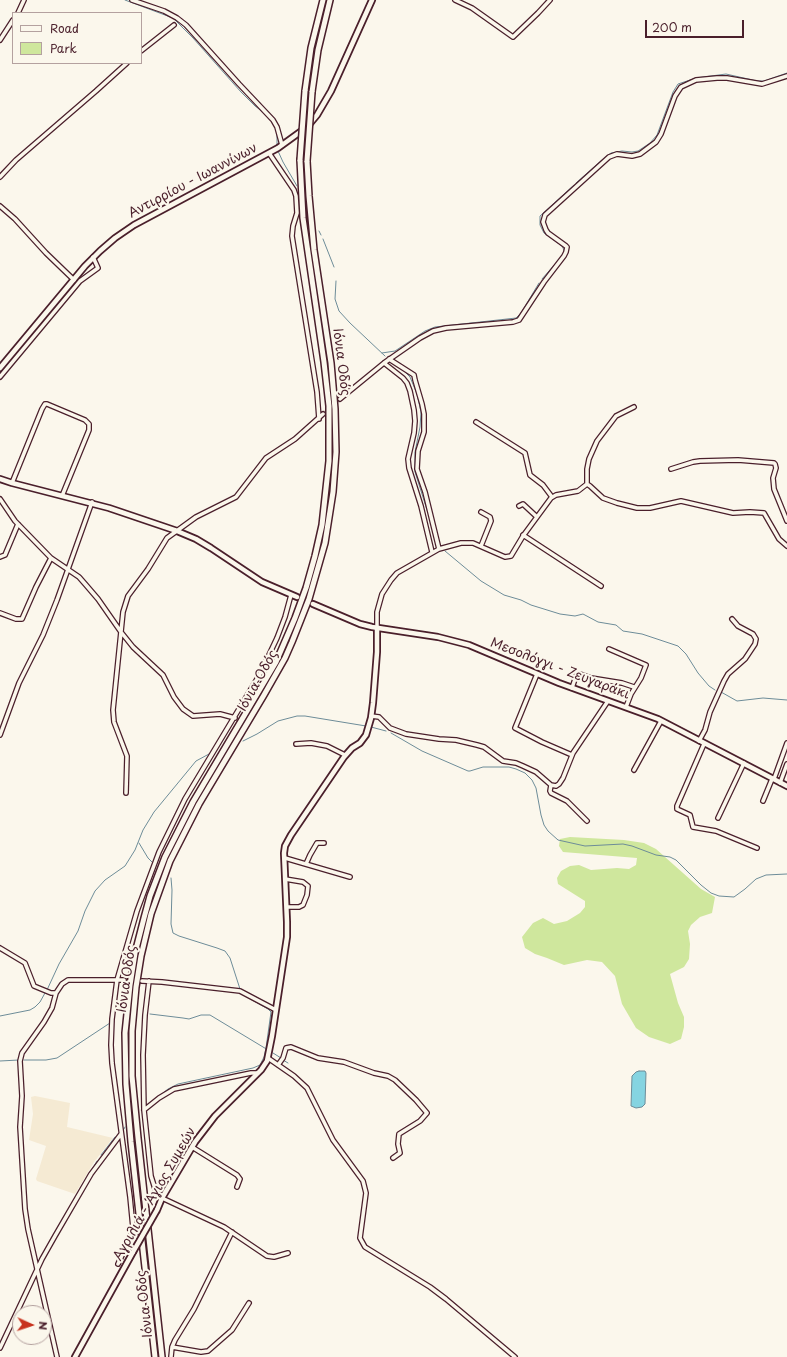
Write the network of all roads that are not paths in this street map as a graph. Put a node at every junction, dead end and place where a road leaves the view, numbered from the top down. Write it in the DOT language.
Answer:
graph roads {
  1 [pos="24,0"];
  2 [pos="132,0"];
  3 [pos="323,0"];
  4 [pos="330,0"];
  5 [pos="372,0"];
  6 [pos="455,0"];
  7 [pos="550,0"];
  8 [pos="18,12"];
  9 [pos="12,22"];
  10 [pos="174,25"];
  11 [pos="0,40"];
  12 [pos="142,50"];
  13 [pos="126,64"];
  14 [pos="787,76"];
  15 [pos="282,145"];
  16 [pos="269,153"];
  17 [pos="0,177"];
  18 [pos="0,206"];
  19 [pos="93,258"];
  20 [pos="74,280"];
  21 [pos="80,281"];
  22 [pos="389,359"];
  23 [pos="384,363"];
  24 [pos="0,368"];
  25 [pos="0,377"];
  26 [pos="340,399"];
  27 [pos="634,407"];
  28 [pos="323,414"];
  29 [pos="319,418"];
  30 [pos="476,422"];
  31 [pos="670,469"];
  32 [pos="0,479"];
  33 [pos="12,483"];
  34 [pos="587,484"];
  35 [pos="62,496"];
  36 [pos="552,497"];
  37 [pos="0,499"];
  38 [pos="92,502"];
  39 [pos="519,506"];
  40 [pos="481,512"];
  41 [pos="537,517"];
  42 [pos="787,520"];
  43 [pos="18,524"];
  44 [pos="176,530"];
  45 [pos="523,535"];
  46 [pos="481,546"];
  47 [pos="787,546"];
  48 [pos="439,549"];
  49 [pos="432,552"];
  50 [pos="0,557"];
  51 [pos="51,558"];
  52 [pos="67,570"];
  53 [pos="601,586"];
  54 [pos="291,595"];
  55 [pos="297,597"];
  56 [pos="313,604"];
  57 [pos="0,613"];
  58 [pos="732,619"];
  59 [pos="377,628"];
  60 [pos="121,632"];
  61 [pos="609,649"];
  62 [pos="537,674"];
  63 [pos="634,687"];
  64 [pos="572,688"];
  65 [pos="608,701"];
  66 [pos="626,707"];
  67 [pos="371,717"];
  68 [pos="235,718"];
  69 [pos="661,721"];
  70 [pos="0,735"];
  71 [pos="699,741"];
  72 [pos="787,743"];
  73 [pos="296,744"];
  74 [pos="704,744"];
  75 [pos="345,755"];
  76 [pos="572,755"];
  77 [pos="744,763"];
  78 [pos="787,764"];
  79 [pos="634,770"];
  80 [pos="773,779"];
  81 [pos="780,783"];
  82 [pos="551,785"];
  83 [pos="787,786"];
  84 [pos="126,793"];
  85 [pos="763,801"];
  86 [pos="718,818"];
  87 [pos="587,821"];
  88 [pos="324,843"];
  89 [pos="757,848"];
  90 [pos="285,858"];
  91 [pos="306,864"];
  92 [pos="350,877"];
  93 [pos="285,880"];
  94 [pos="287,907"];
  95 [pos="0,948"];
  96 [pos="117,980"];
  97 [pos="124,980"];
  98 [pos="142,981"];
  99 [pos="149,981"];
  100 [pos="56,993"];
  101 [pos="276,1010"];
  102 [pos="268,1058"];
  103 [pos="278,1065"];
  104 [pos="258,1073"];
  105 [pos="144,1110"];
  106 [pos="121,1134"];
  107 [pos="192,1147"];
  108 [pos="393,1158"];
  109 [pos="237,1187"];
  110 [pos="162,1198"];
  111 [pos="232,1232"];
  112 [pos="288,1253"];
  113 [pos="118,1264"];
  114 [pos="37,1271"];
  115 [pos="249,1303"];
  116 [pos="172,1347"];
  117 [pos="0,1348"];
  118 [pos="57,1357"];
  119 [pos="76,1357"];
  120 [pos="154,1357"];
  121 [pos="162,1357"];
  122 [pos="172,1357"];
  123 [pos="515,1357"];
  1 -- 8 [label="street"];
  2 -- 15 [label="street"];
  3 -- 120 [label="highway, Ιόνια Οδός, bridge"];
  4 -- 121 [label="highway, Ιόνια Οδός, bridge"];
  5 -- 15 [label="main road, Αντιρρίου - Ιωαννίνων"];
  6 -- 7 [label="street"];
  9 -- 11 [label="street"];
  10 -- 12 [label="street"];
  13 -- 17 [label="street"];
  14 -- 22 [label="street"];
  15 -- 16 [label="main road, Αντιρρίου - Ιωαννίνων"];
  16 -- 19 [label="main road, Αντιρρίου - Ιωαννίνων"];
  16 -- 29 [label="street"];
  18 -- 20 [label="street"];
  19 -- 20 [label="main road, Αντιρρίου - Ιωαννίνων"];
  19 -- 21 [label="street"];
  20 -- 21 [label="street"];
  20 -- 24 [label="main road, Αντιρρίου - Ιωαννίνων"];
  21 -- 25 [label="street"];
  22 -- 23 [label="street"];
  22 -- 48 [label="street"];
  23 -- 26 [label="street"];
  23 -- 49 [label="street"];
  27 -- 34 [label="street"];
  28 -- 29 [label="street"];
  29 -- 44 [label="street"];
  30 -- 36 [label="street"];
  31 -- 42 [label="street"];
  32 -- 33 [label="main road"];
  33 -- 35 [label="main road"];
  33 -- 35 [label="street"];
  34 -- 36 [label="street"];
  34 -- 47 [label="street"];
  35 -- 38 [label="main road"];
  36 -- 41 [label="street"];
  37 -- 43 [label="street"];
  38 -- 44 [label="main road"];
  38 -- 52 [label="street"];
  39 -- 41 [label="street"];
  40 -- 46 [label="street"];
  41 -- 45 [label="street"];
  43 -- 50 [label="street"];
  43 -- 51 [label="street"];
  44 -- 54 [label="main road"];
  44 -- 60 [label="street"];
  45 -- 46 [label="street"];
  45 -- 53 [label="street"];
  46 -- 48 [label="street"];
  48 -- 49 [label="street"];
  49 -- 59 [label="street"];
  51 -- 52 [label="street"];
  51 -- 57 [label="street"];
  52 -- 60 [label="street"];
  52 -- 70 [label="street"];
  54 -- 55 [label="main road"];
  54 -- 68 [label="street"];
  56 -- 59 [label="main road, Μεσολόγγι - Ζευγαράκι"];
  58 -- 71 [label="street"];
  59 -- 62 [label="main road, Μεσολόγγι - Ζευγαράκι"];
  59 -- 67 [label="main road, Αγριλιά - Άγιος Συμεών"];
  60 -- 68 [label="street"];
  60 -- 84 [label="street"];
  61 -- 63 [label="street"];
  62 -- 64 [label="main road, Μεσολόγγι - Ζευγαράκι"];
  62 -- 76 [label="street"];
  63 -- 64 [label="street"];
  63 -- 66 [label="street"];
  64 -- 65 [label="main road, Μεσολόγγι - Ζευγαράκι"];
  65 -- 66 [label="main road, Μεσολόγγι - Ζευγαράκι"];
  65 -- 76 [label="street"];
  66 -- 69 [label="main road, Μεσολόγγι - Ζευγαράκι"];
  67 -- 75 [label="main road, Αγριλιά - Άγιος Συμεών"];
  67 -- 82 [label="street"];
  68 -- 96 [label="street"];
  69 -- 71 [label="main road, Μεσολόγγι - Ζευγαράκι"];
  69 -- 79 [label="street"];
  71 -- 74 [label="main road, Μεσολόγγι - Ζευγαράκι"];
  72 -- 80 [label="street"];
  73 -- 75 [label="street"];
  74 -- 77 [label="main road, Μεσολόγγι - Ζευγαράκι"];
  74 -- 89 [label="street"];
  75 -- 90 [label="main road, Αγριλιά - Άγιος Συμεών"];
  76 -- 82 [label="street"];
  77 -- 80 [label="main road, Μεσολόγγι - Ζευγαράκι"];
  77 -- 86 [label="street"];
  78 -- 81 [label="street"];
  80 -- 81 [label="main road, Μεσολόγγι - Ζευγαράκι"];
  80 -- 85 [label="street"];
  81 -- 83 [label="main road, Μεσολόγγι - Ζευγαράκι"];
  82 -- 87 [label="street"];
  88 -- 91 [label="street"];
  90 -- 91 [label="street"];
  90 -- 93 [label="main road, Αγριλιά - Άγιος Συμεών"];
  91 -- 92 [label="street"];
  93 -- 94 [label="main road, Αγριλιά - Άγιος Συμεών"];
  93 -- 94 [label="street"];
  94 -- 101 [label="main road, Αγριλιά - Άγιος Συμεών"];
  95 -- 100 [label="street"];
  96 -- 97 [label="street"];
  96 -- 100 [label="street"];
  96 -- 106 [label="street"];
  98 -- 99 [label="street"];
  99 -- 101 [label="street"];
  99 -- 105 [label="street"];
  100 -- 114 [label="street"];
  101 -- 102 [label="main road, Αγριλιά - Άγιος Συμεών"];
  102 -- 103 [label="street"];
  102 -- 104 [label="main road, Αγριλιά - Άγιος Συμεών"];
  103 -- 108 [label="street"];
  103 -- 123 [label="street"];
  104 -- 105 [label="street"];
  104 -- 107 [label="main road, Αγριλιά - Άγιος Συμεών"];
  105 -- 110 [label="street"];
  106 -- 113 [label="street"];
  106 -- 114 [label="street"];
  107 -- 109 [label="street"];
  107 -- 110 [label="main road, Αγριλιά - Άγιος Συμεών"];
  110 -- 111 [label="street"];
  110 -- 119 [label="main road, Αγριλιά - Άγιος Συμεών, bridge"];
  111 -- 112 [label="street"];
  111 -- 116 [label="street"];
  114 -- 117 [label="street"];
  114 -- 118 [label="street"];
  115 -- 116 [label="street"];
  116 -- 122 [label="street"];
}
